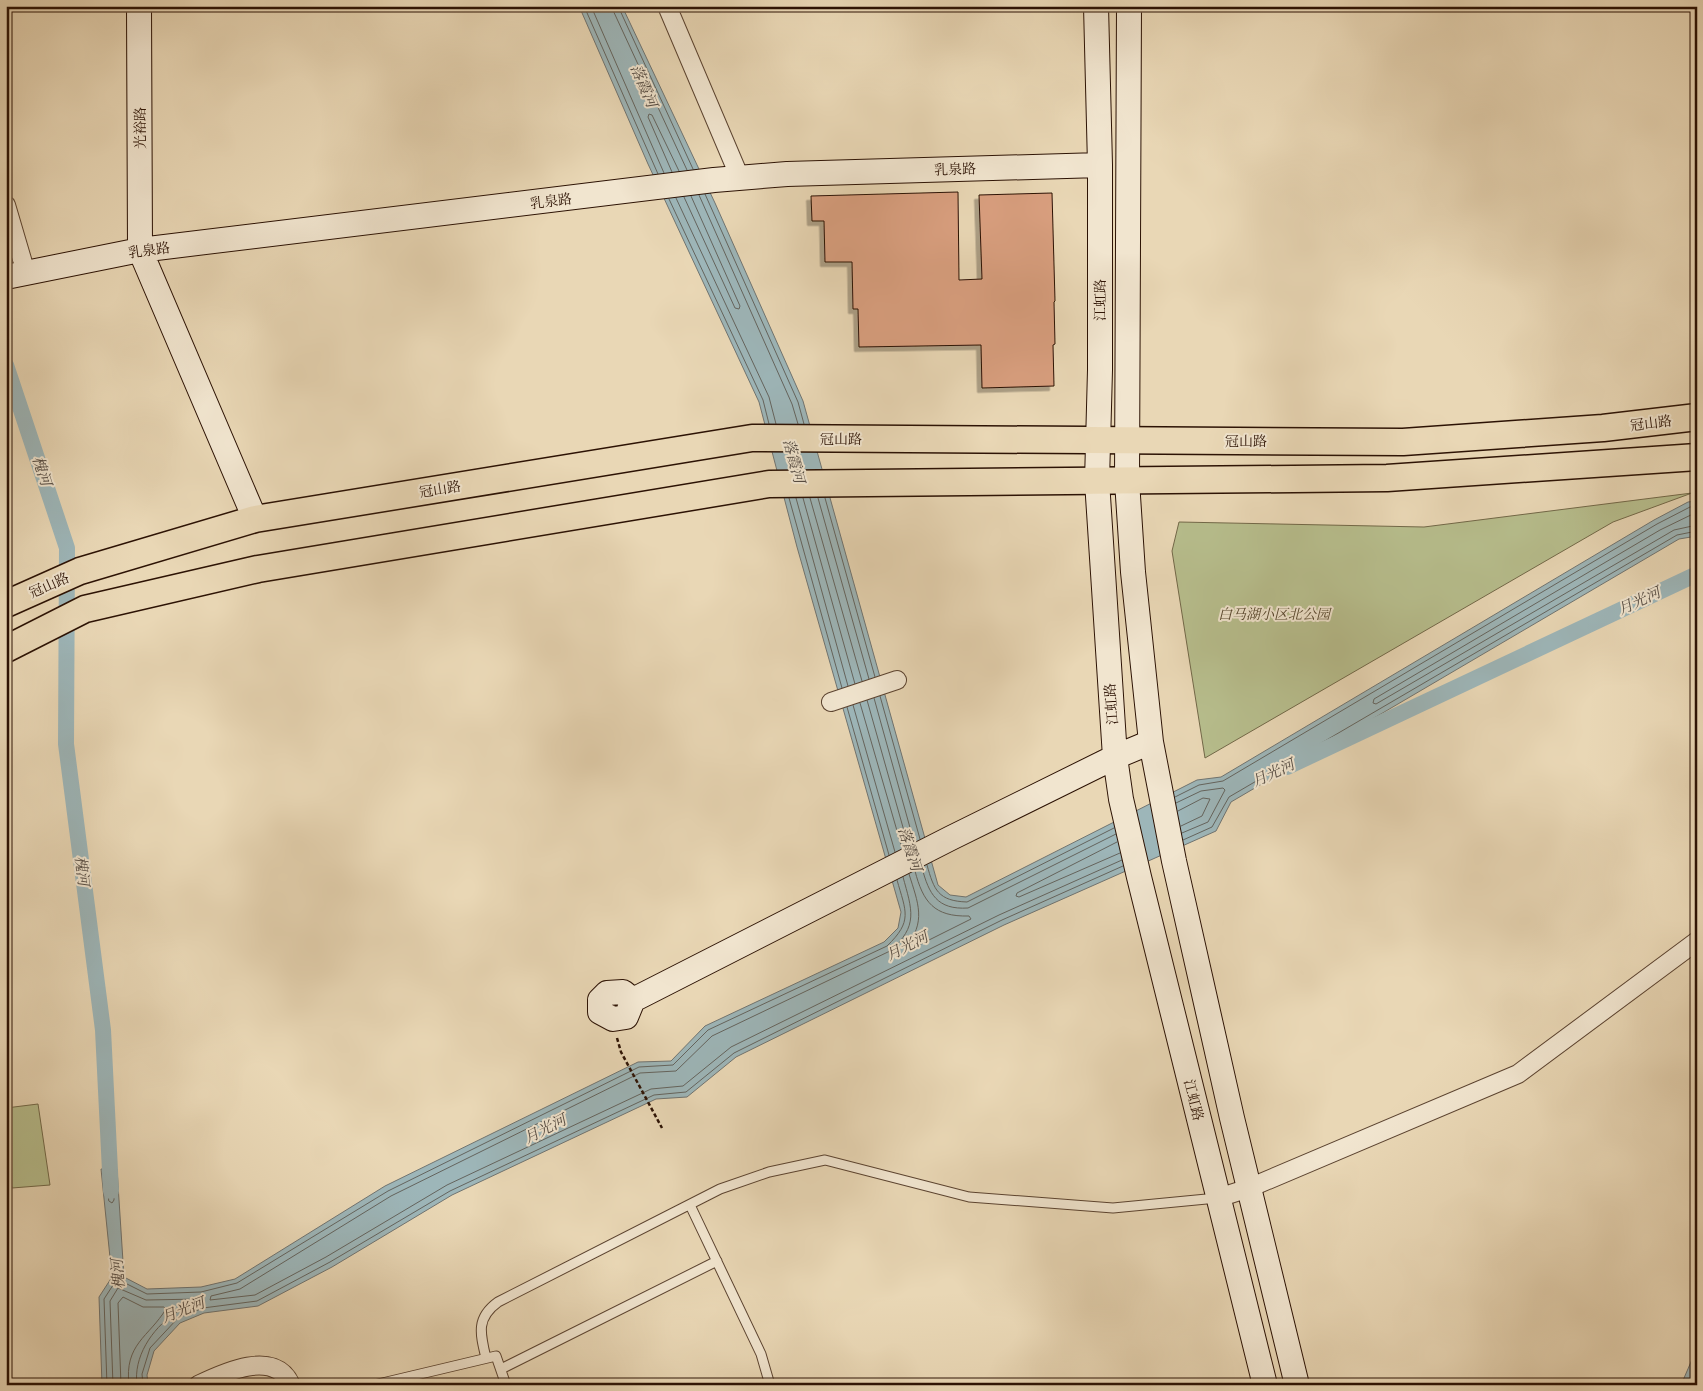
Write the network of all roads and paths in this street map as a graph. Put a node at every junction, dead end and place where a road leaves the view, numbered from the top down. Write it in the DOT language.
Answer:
graph roads {
  1 [pos="139,6"];
  2 [pos="667,6"];
  3 [pos="1096,6"];
  4 [pos="1129,6"];
  5 [pos="1100,165"];
  6 [pos="740,178"];
  7 [pos="6,205"];
  8 [pos="140,250"];
  9 [pos="16,275"];
  10 [pos="1697,417"];
  11 [pos="1099,441"];
  12 [pos="1127,441"];
  13 [pos="1697,457"];
  14 [pos="1097,481"];
  15 [pos="1127,481"];
  16 [pos="255,519"];
  17 [pos="6,604"];
  18 [pos="6,649"];
  19 [pos="898,680"];
  20 [pos="831,702"];
  21 [pos="1151,742"];
  22 [pos="1115,757"];
  23 [pos="1697,941"];
  24 [pos="633,1000"];
  25 [pos="621,1052"];
  26 [pos="662,1128"];
  27 [pos="1249,1188"];
  28 [pos="1218,1198"];
  29 [pos="690,1205"];
  30 [pos="717,1261"];
  31 [pos="486,1358"];
  32 [pos="501,1369"];
  33 [pos="198,1385"];
  34 [pos="291,1385"];
  35 [pos="374,1385"];
  36 [pos="506,1385"];
  37 [pos="770,1385"];
  38 [pos="1265,1385"];
  39 [pos="1297,1385"];
  1 -- 8 [label="main road, 光裕路"];
  2 -- 6 [label="street"];
  3 -- 5 [label="main road, 江虹路"];
  4 -- 12 [label="main road, 江虹路"];
  5 -- 6 [label="main road, 乳泉路"];
  5 -- 11 [label="main road, 江虹路"];
  6 -- 8 [label="main road, 乳泉路"];
  7 -- 9 [label="street"];
  8 -- 9 [label="main road, 乳泉路"];
  8 -- 16 [label="main road"];
  10 -- 12 [label="main road, 冠山路"];
  11 -- 12 [label="main road, 冠山路"];
  11 -- 14 [label="main road, 江虹路"];
  11 -- 16 [label="main road, 冠山路"];
  12 -- 15 [label="main road, 江虹路"];
  13 -- 15 [label="main road"];
  14 -- 15 [label="main road"];
  14 -- 18 [label="main road"];
  14 -- 22 [label="main road, 江虹路"];
  15 -- 21 [label="main road, 江虹路"];
  16 -- 17 [label="main road, 冠山路"];
  19 -- 20 [label="street"];
  21 -- 22 [label="main road"];
  21 -- 27 [label="main road, 江虹路"];
  22 -- 24 [label="main road"];
  22 -- 28 [label="main road, 江虹路"];
  23 -- 27 [label="street"];
  25 -- 26 [label="path"];
  27 -- 28 [label="street"];
  27 -- 39 [label="main road, 江虹路"];
  28 -- 29 [label="lane"];
  28 -- 38 [label="main road, 江虹路"];
  29 -- 30 [label="lane"];
  29 -- 31 [label="lane"];
  30 -- 32 [label="lane"];
  30 -- 37 [label="lane"];
  31 -- 32 [label="lane"];
  31 -- 35 [label="lane"];
  32 -- 36 [label="lane"];
  33 -- 34 [label="street"];
}
